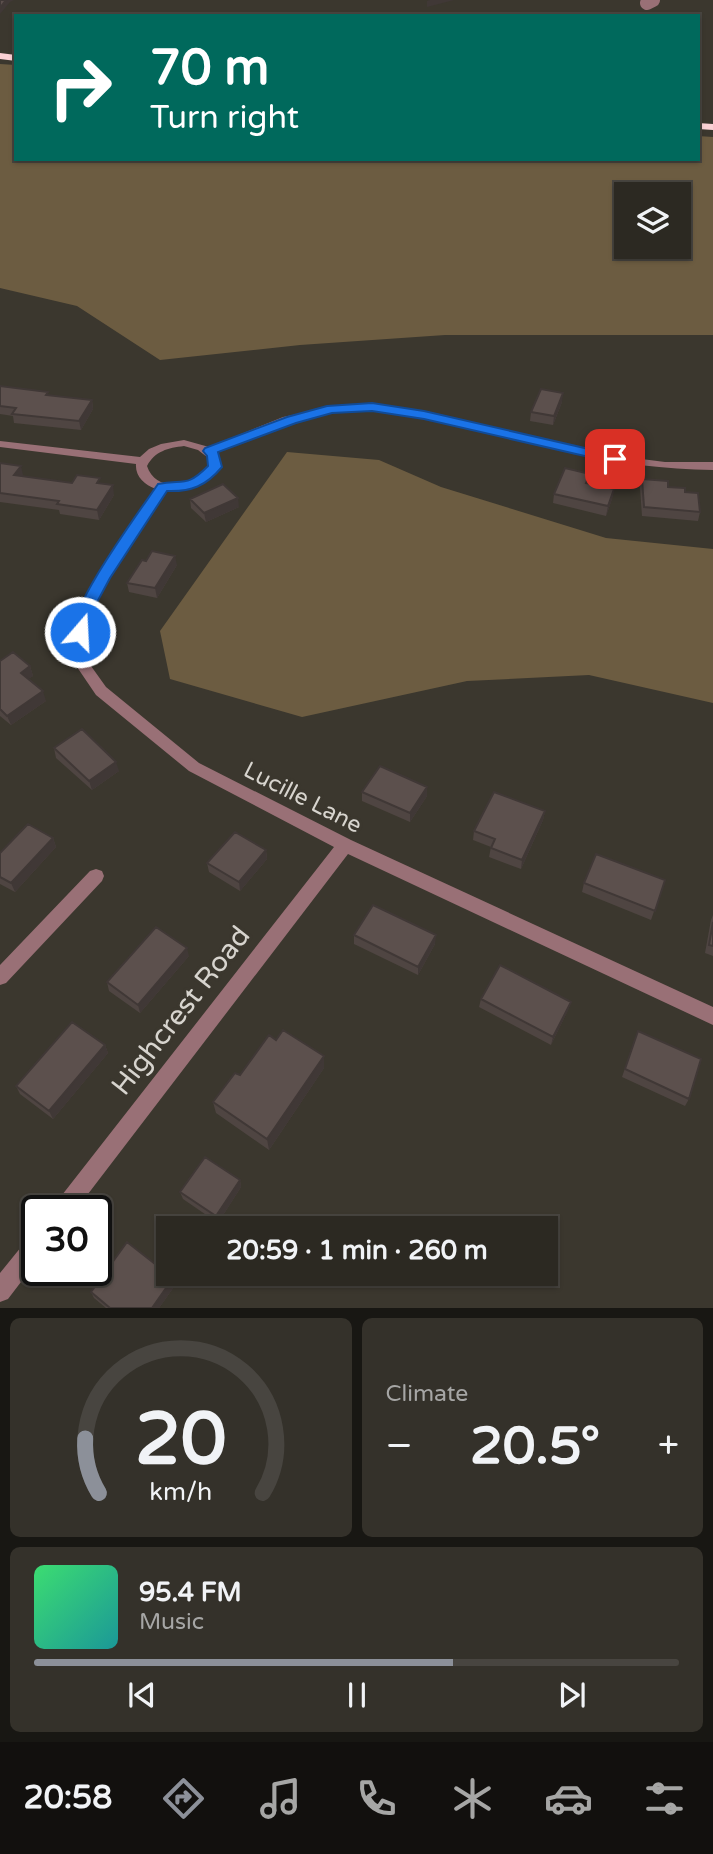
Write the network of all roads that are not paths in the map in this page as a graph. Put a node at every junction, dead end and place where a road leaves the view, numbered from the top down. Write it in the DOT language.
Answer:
graph roads {
  1 [pos="0,444"];
  2 [pos="209,451"];
  3 [pos="143,461"];
  4 [pos="713,466"];
  5 [pos="163,487"];
  6 [pos="345,845"];
  7 [pos="96,876"];
  8 [pos="0,977"];
  9 [pos="713,1016"];
  10 [pos="74,1195"];
  11 [pos="21,1264"];
  12 [pos="0,1291"];
  1 -- 3 [label="street"];
  2 -- 3 [label="street"];
  2 -- 4 [label="street"];
  2 -- 5 [label="street"];
  3 -- 5 [label="street"];
  5 -- 6 [label="street, Lucille Lane"];
  6 -- 9 [label="street, Lucille Lane"];
  6 -- 10 [label="street, Highcrest Road"];
  7 -- 8 [label="street"];
  11 -- 12 [label="street"];
}
